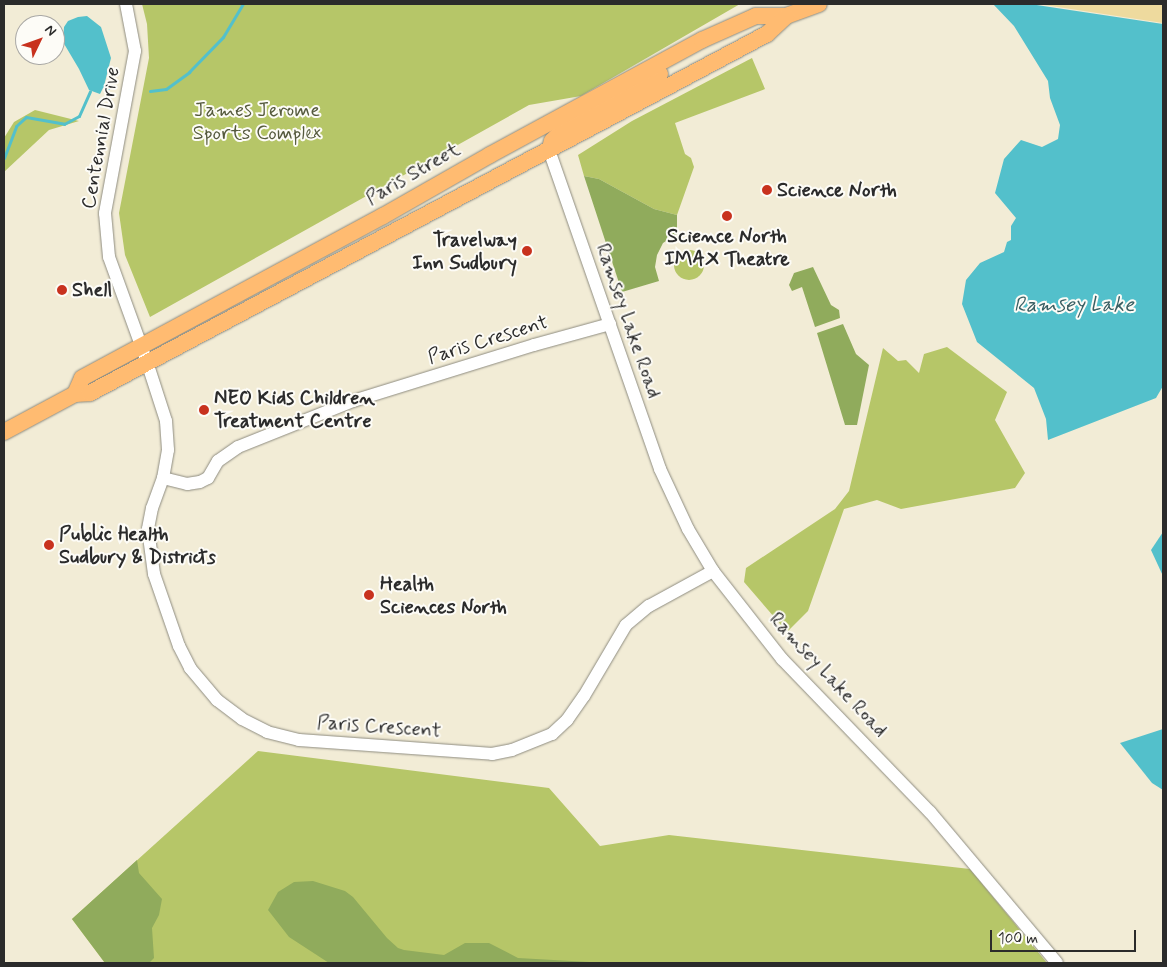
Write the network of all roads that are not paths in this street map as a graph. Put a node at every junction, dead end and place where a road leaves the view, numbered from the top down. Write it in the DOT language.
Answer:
graph roads {
  1 [pos="126,4"];
  2 [pos="819,4"];
  3 [pos="756,16"];
  4 [pos="786,16"];
  5 [pos="517,140"];
  6 [pos="549,150"];
  7 [pos="610,324"];
  8 [pos="142,346"];
  9 [pos="147,362"];
  10 [pos="75,394"];
  11 [pos="4,432"];
  12 [pos="163,478"];
  13 [pos="713,571"];
  14 [pos="1057,963"];
  1 -- 8 [label="street, Centennial Drive"];
  2 -- 4 [label="main road, Paris Street"];
  3 -- 4 [label="main road, Paris Street"];
  3 -- 5 [label="main road, Paris Street"];
  3 -- 6 [label="main road"];
  4 -- 6 [label="main road, Paris Street"];
  5 -- 6 [label="main road"];
  5 -- 8 [label="main road, Paris Street"];
  6 -- 7 [label="street, Ramsey Lake Road"];
  6 -- 9 [label="main road, Paris Street"];
  7 -- 12 [label="street, Paris Crescent"];
  7 -- 13 [label="street, Ramsey Lake Road"];
  8 -- 9 [label="street, Centennial Drive"];
  8 -- 10 [label="main road, Paris Street"];
  9 -- 10 [label="main road, Paris Street"];
  9 -- 12 [label="street, Paris Crescent"];
  10 -- 11 [label="main road, Paris Street"];
  12 -- 13 [label="street, Paris Crescent"];
  13 -- 14 [label="street, Ramsey Lake Road"];
}
